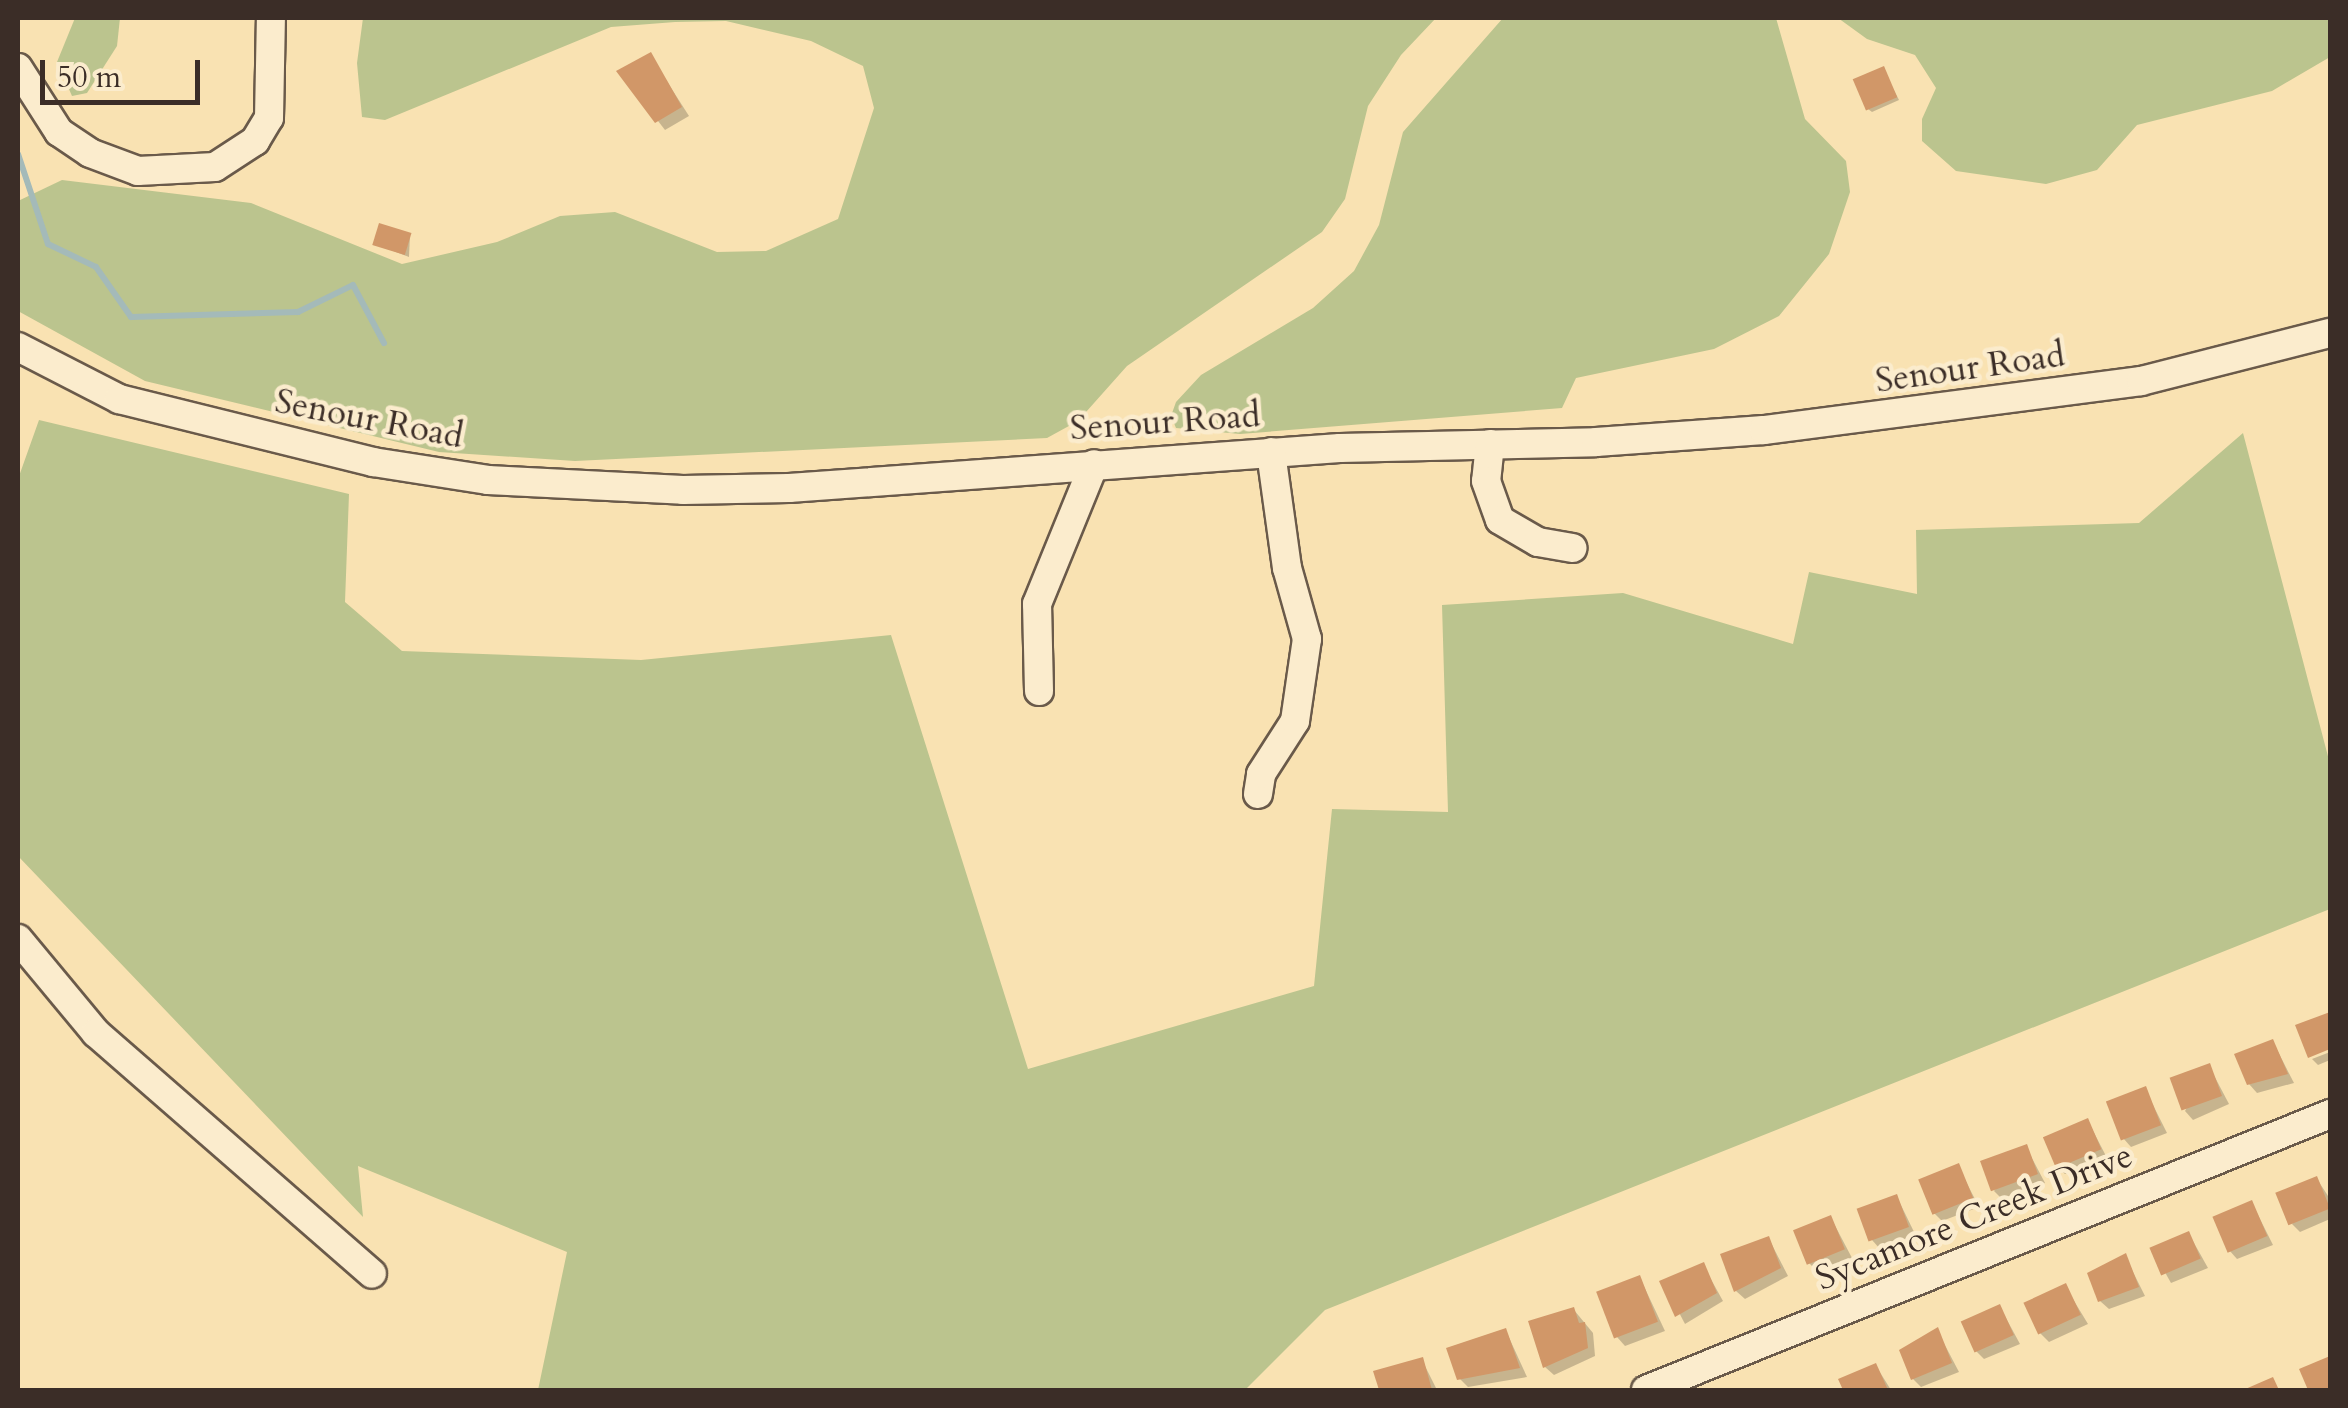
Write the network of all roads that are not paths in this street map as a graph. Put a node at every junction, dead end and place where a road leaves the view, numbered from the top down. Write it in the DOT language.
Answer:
graph roads {
  1 [pos="271,18"];
  2 [pos="18,68"];
  3 [pos="2330,333"];
  4 [pos="18,348"];
  5 [pos="1490,444"];
  6 [pos="1271,452"];
  7 [pos="1094,464"];
  8 [pos="1572,548"];
  9 [pos="1039,692"];
  10 [pos="1258,794"];
  11 [pos="18,939"];
  12 [pos="2330,1114"];
  13 [pos="372,1274"];
  14 [pos="1646,1390"];
  1 -- 2 [label="street"];
  3 -- 5 [label="street, Senour Road"];
  4 -- 7 [label="street, Senour Road"];
  5 -- 6 [label="street, Senour Road"];
  5 -- 8 [label="street"];
  6 -- 7 [label="street, Senour Road"];
  6 -- 10 [label="street"];
  7 -- 9 [label="street"];
  11 -- 13 [label="street"];
  12 -- 14 [label="street, Sycamore Creek Drive"];
}
